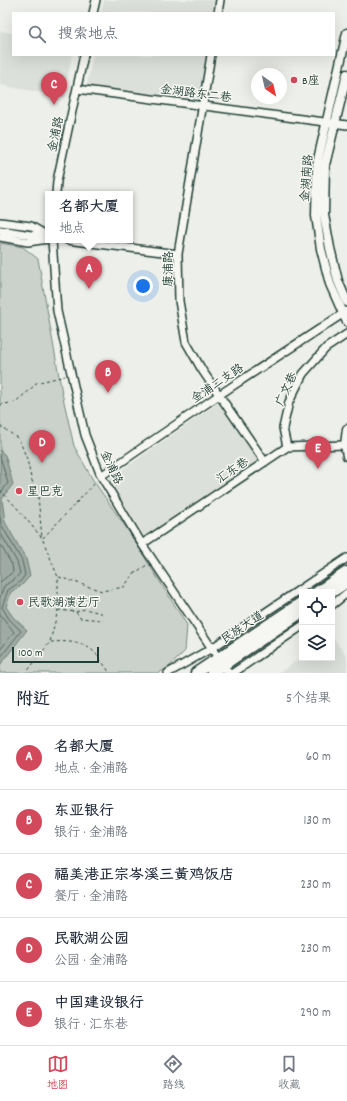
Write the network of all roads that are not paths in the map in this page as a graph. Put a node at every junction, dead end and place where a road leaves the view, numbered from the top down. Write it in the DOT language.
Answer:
graph roads {
  1 [pos="96,0"];
  2 [pos="220,0"];
  3 [pos="93,12"];
  4 [pos="218,12"];
  5 [pos="347,33"];
  6 [pos="84,56"];
  7 [pos="211,56"];
  8 [pos="347,74"];
  9 [pos="77,89"];
  10 [pos="202,105"];
  11 [pos="332,122"];
  12 [pos="347,124"];
  13 [pos="56,191"];
  14 [pos="0,222"];
  15 [pos="0,230"];
  16 [pos="45,235"];
  17 [pos="0,237"];
  18 [pos="45,237"];
  19 [pos="45,238"];
  20 [pos="52,243"];
  21 [pos="91,243"];
  22 [pos="178,254"];
  23 [pos="347,302"];
  24 [pos="345,312"];
  25 [pos="347,322"];
  26 [pos="347,334"];
  27 [pos="219,395"];
  28 [pos="347,430"];
  29 [pos="345,445"];
  30 [pos="287,446"];
  31 [pos="347,456"];
  32 [pos="265,462"];
  33 [pos="101,476"];
  34 [pos="142,544"];
  35 [pos="347,558"];
  36 [pos="347,572"];
  37 [pos="347,582"];
  38 [pos="322,589"];
  39 [pos="335,590"];
  40 [pos="347,593"];
  41 [pos="335,603"];
  42 [pos="299,604"];
  43 [pos="299,614"];
  44 [pos="299,628"];
  45 [pos="212,648"];
  46 [pos="223,665"];
  47 [pos="168,673"];
  48 [pos="196,673"];
  49 [pos="212,673"];
  50 [pos="233,673"];
  1 -- 3 [label="street"];
  2 -- 4 [label="street"];
  5 -- 11 [label="main road, 金湖南路"];
  6 -- 9 [label="street, 金浦路"];
  7 -- 10 [label="street, 康浦路"];
  8 -- 11 [label="main road, 金湖南路"];
  9 -- 10 [label="street, 金湖路东二巷"];
  9 -- 13 [label="street, 金浦路"];
  10 -- 11 [label="street, 金湖路东二巷"];
  10 -- 22 [label="street, 康浦路"];
  11 -- 12 [label="street, 金湖路东二巷"];
  11 -- 23 [label="main road, 金湖南路"];
  11 -- 24 [label="main road, 金湖南路"];
  14 -- 16 [label="street"];
  15 -- 18 [label="street"];
  17 -- 19 [label="street"];
  20 -- 33 [label="street, 金浦路"];
  21 -- 22 [label="street"];
  22 -- 27 [label="street, 康浦路"];
  24 -- 25 [label="main road, 金湖南路"];
  24 -- 27 [label="street, 金浦二支路"];
  26 -- 30 [label="street, 广文巷"];
  27 -- 32 [label="street, 康浦路"];
  27 -- 33 [label="street, 金浦二支路"];
  28 -- 29 [label="main road"];
  29 -- 30 [label="street"];
  29 -- 31 [label="main road"];
  30 -- 32 [label="street, 汇东巷"];
  32 -- 34 [label="street, 汇东巷"];
  33 -- 34 [label="street, 金浦路"];
  34 -- 45 [label="street, 金浦路"];
  35 -- 45 [label="street"];
  36 -- 38 [label="highway"];
  37 -- 39 [label="highway"];
  40 -- 41 [label="street"];
  42 -- 46 [label="highway, 民族大道"];
  43 -- 46 [label="highway, 民族大道"];
  44 -- 50 [label="street"];
  45 -- 46 [label="street, 金浦路"];
  45 -- 47 [label="street"];
  46 -- 48 [label="highway, 民族大道"];
  46 -- 49 [label="highway, 民族大道"];
}
